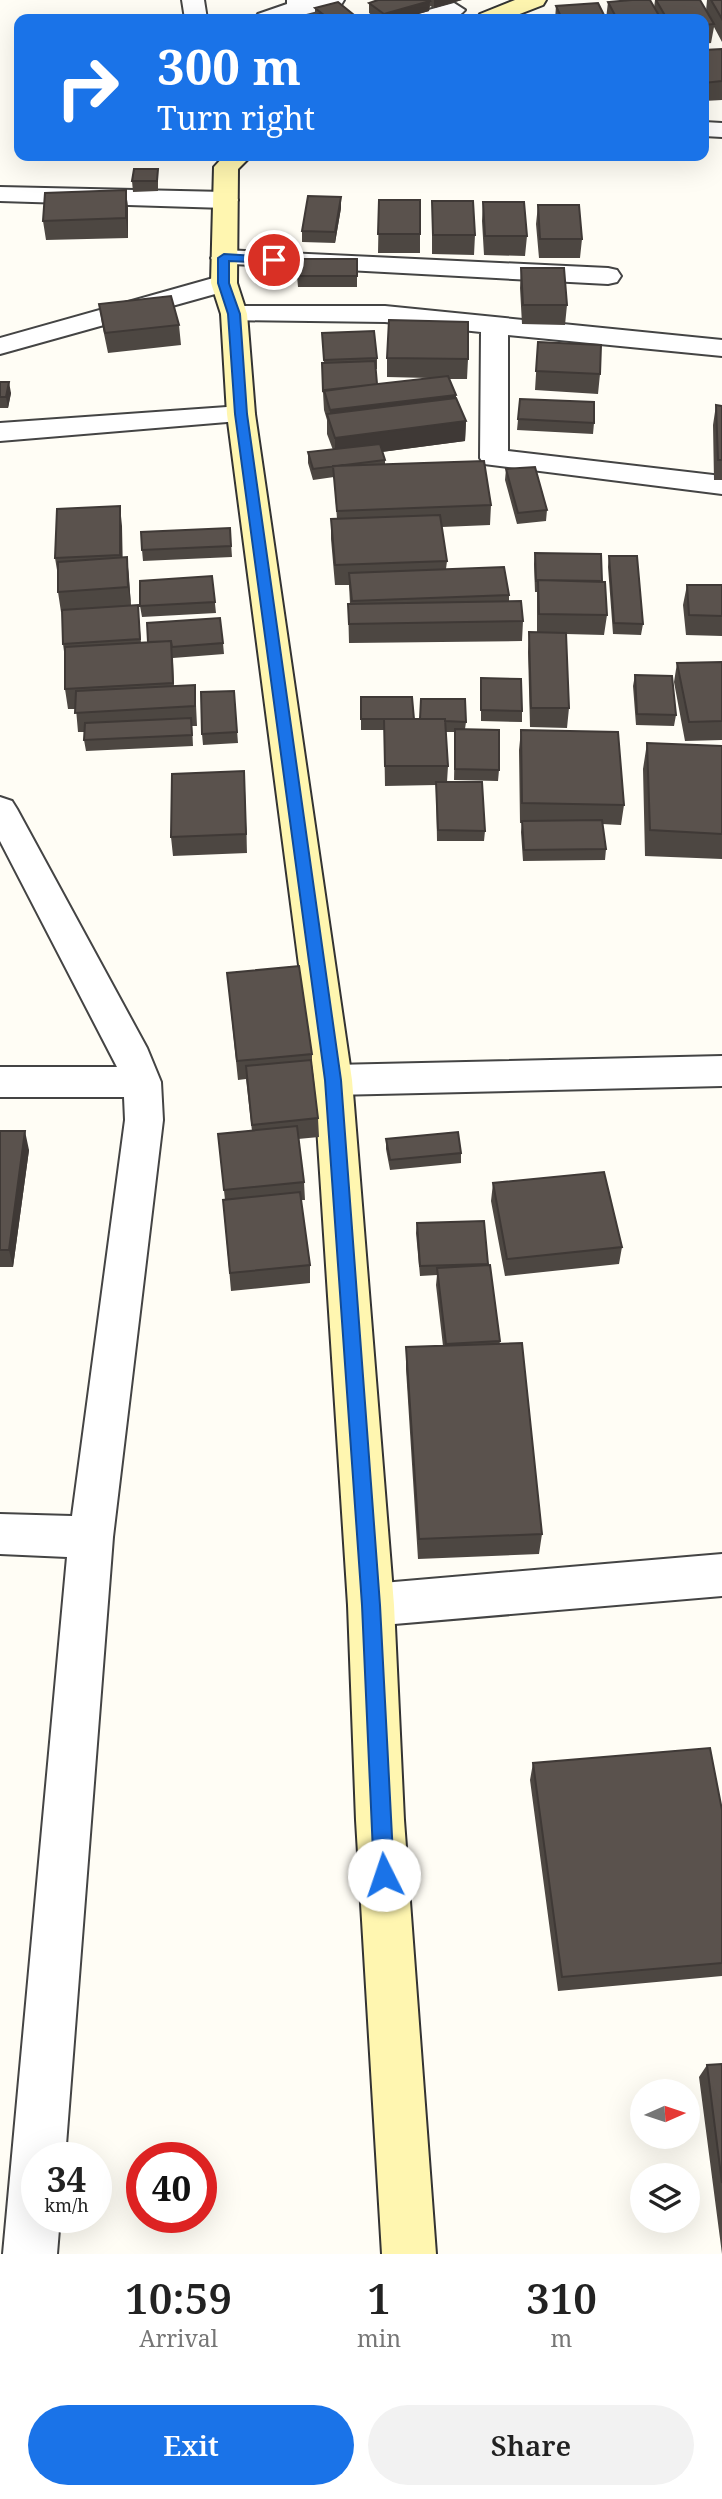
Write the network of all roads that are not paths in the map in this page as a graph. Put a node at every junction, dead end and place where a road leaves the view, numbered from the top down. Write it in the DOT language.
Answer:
graph roads {
  1 [pos="333,0"];
  2 [pos="535,0"];
  3 [pos="298,4"];
  4 [pos="454,10"];
  5 [pos="277,14"];
  6 [pos="440,14"];
  7 [pos="500,14"];
  8 [pos="233,161"];
  9 [pos="0,194"];
  10 [pos="225,200"];
  11 [pos="608,276"];
  12 [pos="227,285"];
  13 [pos="495,325"];
  14 [pos="0,346"];
  15 [pos="722,348"];
  16 [pos="241,414"];
  17 [pos="0,432"];
  18 [pos="722,485"];
  19 [pos="0,809"];
  20 [pos="722,1070"];
  21 [pos="333,1080"];
  22 [pos="0,1082"];
  23 [pos="142,1082"];
  24 [pos="0,1534"];
  25 [pos="91,1537"];
  26 [pos="722,1575"];
  27 [pos="371,1605"];
  28 [pos="20,2231"];
  29 [pos="409,2254"];
  1 -- 3 [label="street"];
  2 -- 7 [label="street"];
  3 -- 5 [label="street"];
  4 -- 6 [label="street"];
  8 -- 10 [label="street"];
  9 -- 10 [label="street"];
  10 -- 12 [label="street"];
  11 -- 12 [label="street"];
  12 -- 13 [label="street"];
  12 -- 14 [label="street"];
  12 -- 16 [label="street"];
  13 -- 15 [label="street"];
  13 -- 18 [label="street"];
  16 -- 17 [label="street"];
  16 -- 21 [label="street"];
  19 -- 23 [label="street"];
  20 -- 21 [label="street"];
  21 -- 27 [label="street"];
  22 -- 23 [label="street"];
  23 -- 25 [label="street"];
  24 -- 25 [label="street"];
  25 -- 28 [label="street"];
  26 -- 27 [label="street"];
  27 -- 29 [label="street"];
}
